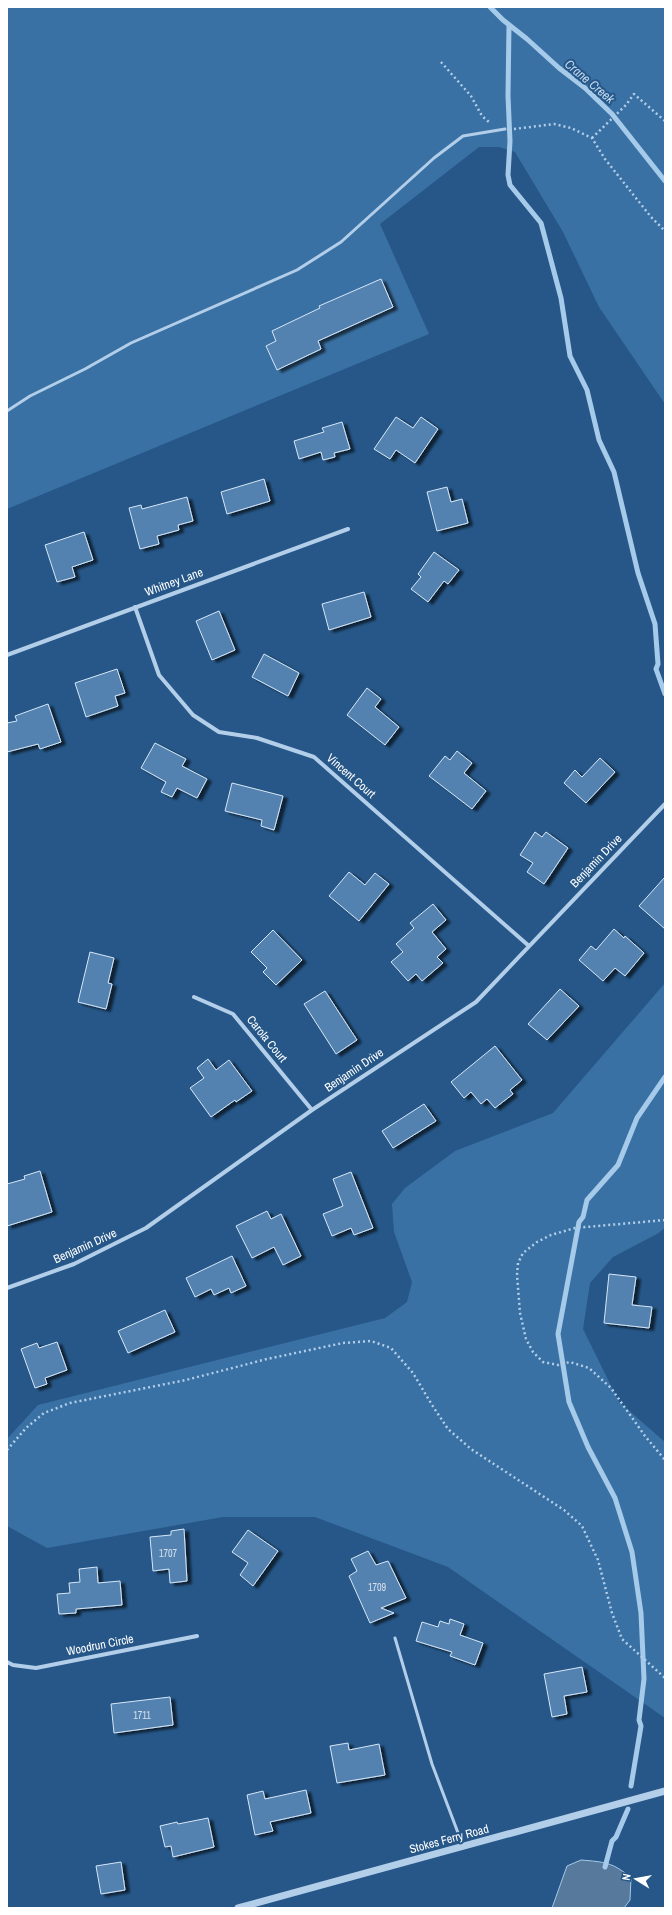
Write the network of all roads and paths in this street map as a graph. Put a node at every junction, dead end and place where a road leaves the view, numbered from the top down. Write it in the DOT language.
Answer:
graph roads {
  1 [pos="441,62"];
  2 [pos="665,121"];
  3 [pos="517,128"];
  4 [pos="505,129"];
  5 [pos="592,138"];
  6 [pos="665,231"];
  7 [pos="7,411"];
  8 [pos="348,529"];
  9 [pos="135,607"];
  10 [pos="7,655"];
  11 [pos="665,804"];
  12 [pos="529,946"];
  13 [pos="194,997"];
  14 [pos="312,1110"];
  15 [pos="665,1220"];
  16 [pos="7,1288"];
  17 [pos="7,1450"];
  18 [pos="665,1460"];
  19 [pos="197,1636"];
  20 [pos="395,1638"];
  21 [pos="7,1662"];
  22 [pos="665,1678"];
  23 [pos="665,1791"];
  24 [pos="463,1846"];
  25 [pos="238,1908"];
  1 -- 4 [label="path"];
  2 -- 5 [label="path"];
  3 -- 5 [label="path"];
  4 -- 7 [label="lane"];
  5 -- 6 [label="path"];
  8 -- 9 [label="street, Whitney Lane"];
  9 -- 10 [label="street, Whitney Lane"];
  9 -- 12 [label="street, Vincent Court"];
  11 -- 12 [label="street, Benjamin Drive"];
  12 -- 14 [label="street, Benjamin Drive"];
  13 -- 14 [label="street, Carola Court"];
  14 -- 16 [label="street, Benjamin Drive"];
  15 -- 18 [label="path"];
  17 -- 22 [label="path"];
  19 -- 21 [label="street, Woodrun Circle"];
  20 -- 24 [label="lane"];
  23 -- 24 [label="street, Stokes Ferry Road"];
  24 -- 25 [label="street, Stokes Ferry Road"];
}
